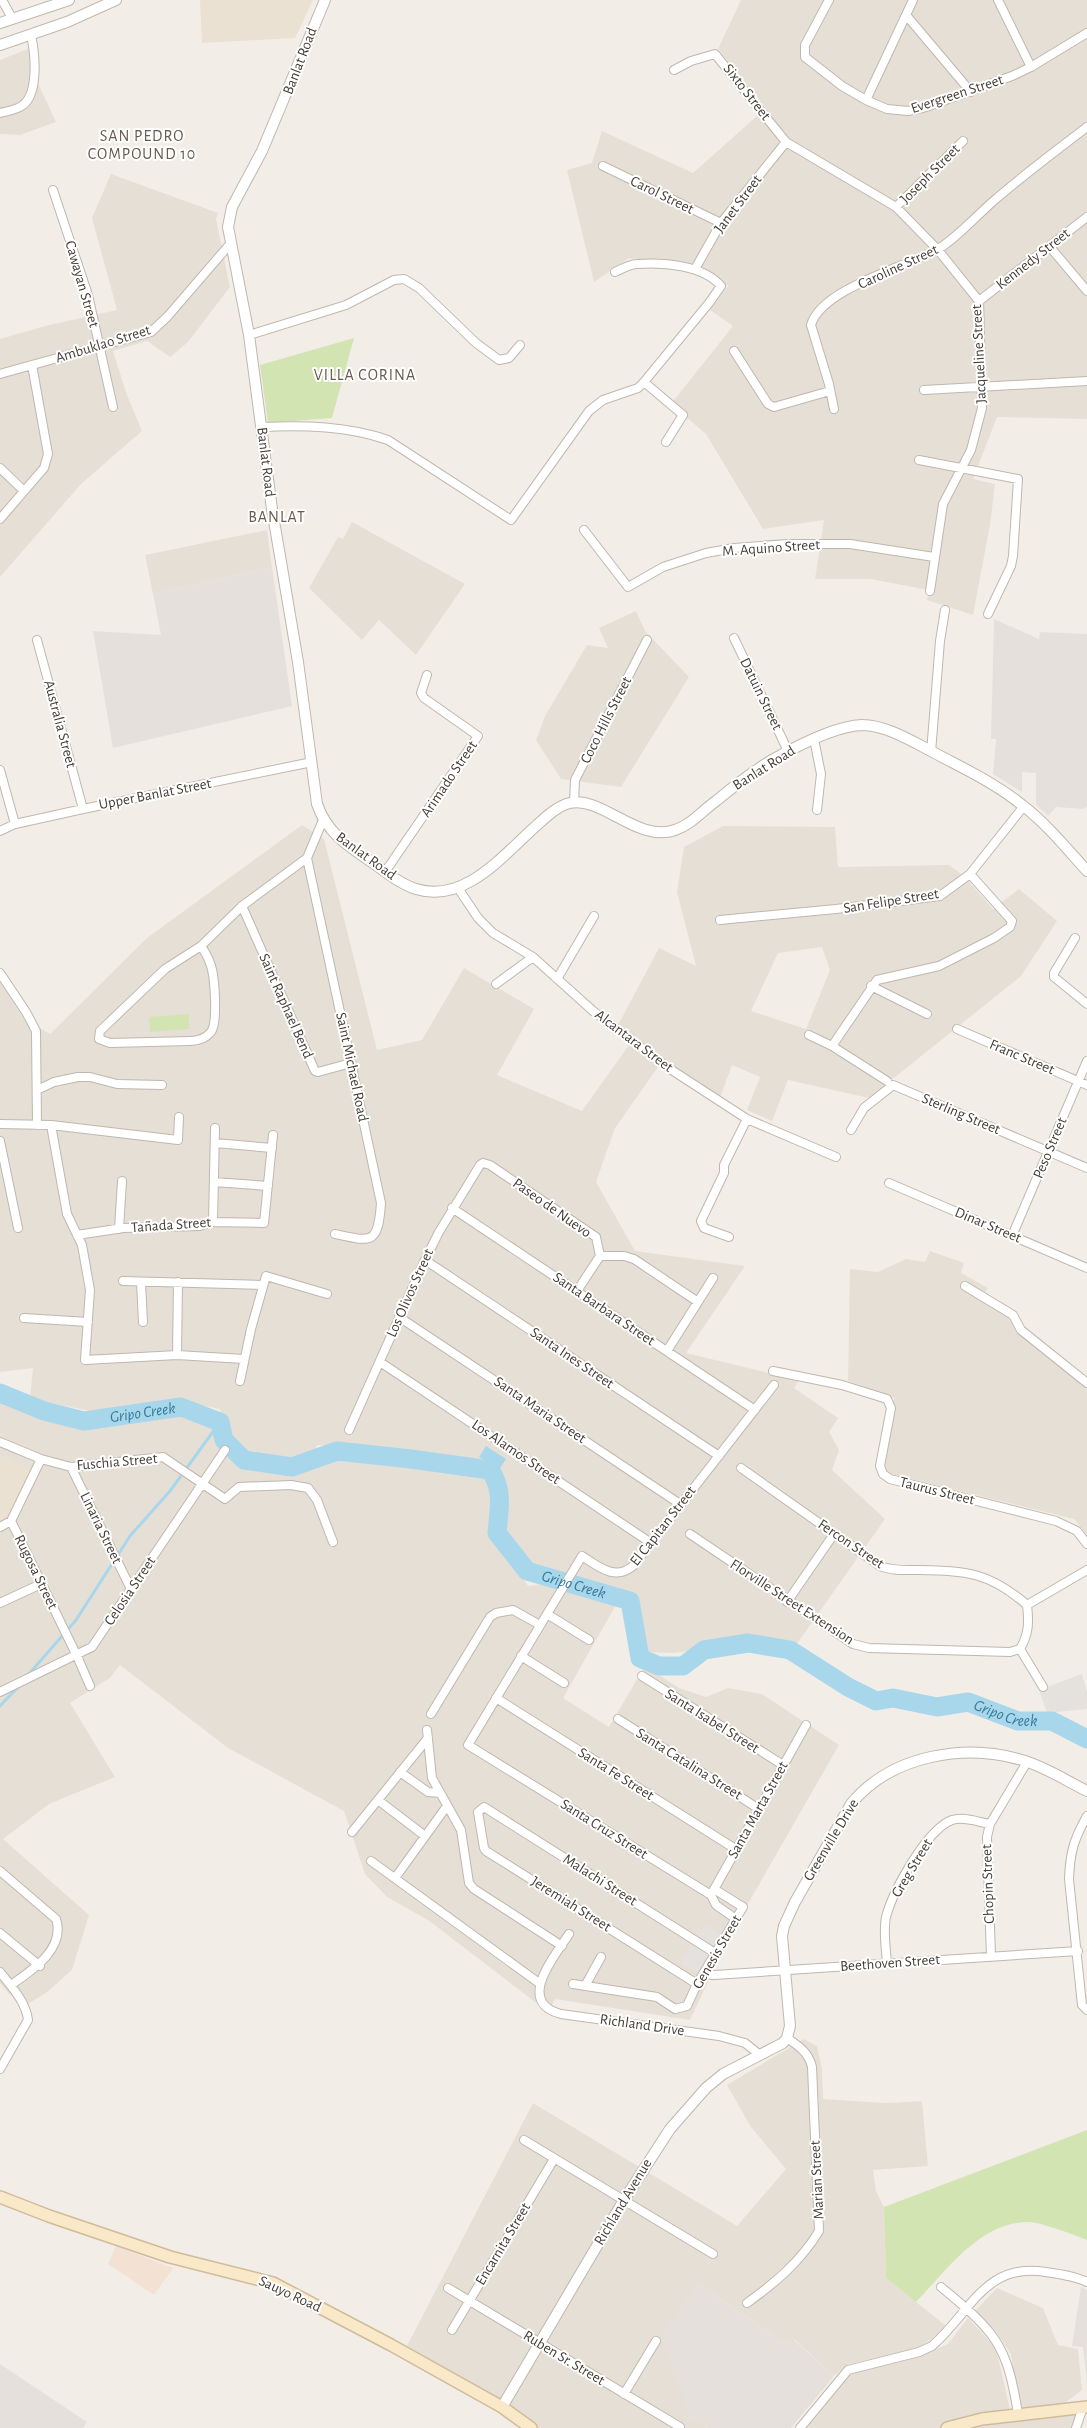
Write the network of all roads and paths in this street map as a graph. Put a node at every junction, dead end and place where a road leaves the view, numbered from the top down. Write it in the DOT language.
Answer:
graph roads {
  1 [pos="1,0"];
  2 [pos="69,0"];
  3 [pos="116,0"];
  4 [pos="325,0"];
  5 [pos="829,0"];
  6 [pos="913,0"];
  7 [pos="998,0"];
  8 [pos="906,15"];
  9 [pos="12,18"];
  10 [pos="0,22"];
  11 [pos="1087,33"];
  12 [pos="31,36"];
  13 [pos="0,45"];
  14 [pos="1030,67"];
  15 [pos="674,70"];
  16 [pos="971,92"];
  17 [pos="866,100"];
  18 [pos="0,113"];
  19 [pos="1087,127"];
  20 [pos="963,141"];
  21 [pos="786,142"];
  22 [pos="602,166"];
  23 [pos="53,190"];
  24 [pos="896,207"];
  25 [pos="1087,217"];
  26 [pos="721,223"];
  27 [pos="230,244"];
  28 [pos="1050,247"];
  29 [pos="938,250"];
  30 [pos="695,269"];
  31 [pos="615,272"];
  32 [pos="1087,291"];
  33 [pos="979,301"];
  34 [pos="249,335"];
  35 [pos="520,345"];
  36 [pos="100,347"];
  37 [pos="734,351"];
  38 [pos="32,365"];
  39 [pos="0,374"];
  40 [pos="1087,381"];
  41 [pos="644,382"];
  42 [pos="982,387"];
  43 [pos="924,390"];
  44 [pos="830,391"];
  45 [pos="113,407"];
  46 [pos="834,409"];
  47 [pos="262,427"];
  48 [pos="666,442"];
  49 [pos="919,460"];
  50 [pos="0,468"];
  51 [pos="962,468"];
  52 [pos="24,491"];
  53 [pos="0,520"];
  54 [pos="584,530"];
  55 [pos="934,557"];
  56 [pos="930,591"];
  57 [pos="945,610"];
  58 [pos="988,614"];
  59 [pos="734,638"];
  60 [pos="37,640"];
  61 [pos="647,640"];
  62 [pos="426,675"];
  63 [pos="814,739"];
  64 [pos="788,751"];
  65 [pos="932,752"];
  66 [pos="312,762"];
  67 [pos="0,770"];
  68 [pos="574,802"];
  69 [pos="1024,806"];
  70 [pos="82,809"];
  71 [pos="817,810"];
  72 [pos="323,820"];
  73 [pos="15,824"];
  74 [pos="1,830"];
  75 [pos="307,858"];
  76 [pos="1085,865"];
  77 [pos="385,872"];
  78 [pos="970,874"];
  79 [pos="458,888"];
  80 [pos="242,906"];
  81 [pos="594,916"];
  82 [pos="720,920"];
  83 [pos="1075,938"];
  84 [pos="201,946"];
  85 [pos="533,957"];
  86 [pos="0,973"];
  87 [pos="557,979"];
  88 [pos="496,984"];
  89 [pos="872,986"];
  90 [pos="1087,1004"];
  91 [pos="927,1014"];
  92 [pos="957,1029"];
  93 [pos="809,1035"];
  94 [pos="832,1046"];
  95 [pos="1087,1061"];
  96 [pos="351,1063"];
  97 [pos="888,1081"];
  98 [pos="1078,1081"];
  99 [pos="162,1085"];
  100 [pos="1087,1085"];
  101 [pos="36,1090"];
  102 [pos="179,1118"];
  103 [pos="747,1119"];
  104 [pos="0,1124"];
  105 [pos="37,1125"];
  106 [pos="51,1125"];
  107 [pos="215,1128"];
  108 [pos="851,1130"];
  109 [pos="274,1135"];
  110 [pos="0,1141"];
  111 [pos="215,1143"];
  112 [pos="272,1148"];
  113 [pos="1048,1152"];
  114 [pos="836,1157"];
  115 [pos="483,1163"];
  116 [pos="1087,1168"];
  117 [pos="122,1181"];
  118 [pos="214,1182"];
  119 [pos="889,1182"];
  120 [pos="268,1186"];
  121 [pos="452,1208"];
  122 [pos="213,1222"];
  123 [pos="18,1228"];
  124 [pos="120,1229"];
  125 [pos="77,1234"];
  126 [pos="335,1234"];
  127 [pos="729,1236"];
  128 [pos="1012,1236"];
  129 [pos="600,1256"];
  130 [pos="425,1260"];
  131 [pos="1087,1268"];
  132 [pos="713,1278"];
  133 [pos="123,1281"];
  134 [pos="141,1282"];
  135 [pos="178,1282"];
  136 [pos="263,1285"];
  137 [pos="965,1286"];
  138 [pos="577,1291"];
  139 [pos="327,1294"];
  140 [pos="698,1302"];
  141 [pos="399,1317"];
  142 [pos="24,1318"];
  143 [pos="88,1322"];
  144 [pos="143,1322"];
  145 [pos="666,1351"];
  146 [pos="177,1355"];
  147 [pos="244,1359"];
  148 [pos="380,1362"];
  149 [pos="773,1371"];
  150 [pos="240,1381"];
  151 [pos="1087,1383"];
  152 [pos="774,1385"];
  153 [pos="755,1410"];
  154 [pos="349,1430"];
  155 [pos="0,1442"];
  156 [pos="226,1450"];
  157 [pos="719,1456"];
  158 [pos="41,1459"];
  159 [pos="71,1467"];
  160 [pos="741,1468"];
  161 [pos="203,1484"];
  162 [pos="680,1504"];
  163 [pos="11,1521"];
  164 [pos="0,1527"];
  165 [pos="690,1534"];
  166 [pos="834,1534"];
  167 [pos="333,1542"];
  168 [pos="651,1543"];
  169 [pos="1087,1544"];
  170 [pos="1087,1570"];
  171 [pos="41,1584"];
  172 [pos="131,1589"];
  173 [pos="787,1602"];
  174 [pos="0,1604"];
  175 [pos="1027,1605"];
  176 [pos="547,1614"];
  177 [pos="540,1626"];
  178 [pos="589,1640"];
  179 [pos="1020,1648"];
  180 [pos="78,1656"];
  181 [pos="521,1656"];
  182 [pos="642,1676"];
  183 [pos="564,1682"];
  184 [pos="90,1686"];
  185 [pos="1043,1687"];
  186 [pos="0,1692"];
  187 [pos="496,1698"];
  188 [pos="431,1714"];
  189 [pos="618,1719"];
  190 [pos="806,1724"];
  191 [pos="468,1745"];
  192 [pos="1027,1762"];
  193 [pos="783,1765"];
  194 [pos="400,1772"];
  195 [pos="1087,1791"];
  196 [pos="440,1793"];
  197 [pos="378,1800"];
  198 [pos="447,1806"];
  199 [pos="484,1807"];
  200 [pos="760,1809"];
  201 [pos="1087,1816"];
  202 [pos="990,1824"];
  203 [pos="352,1832"];
  204 [pos="425,1836"];
  205 [pos="737,1850"];
  206 [pos="371,1861"];
  207 [pos="0,1871"];
  208 [pos="395,1878"];
  209 [pos="712,1892"];
  210 [pos="743,1907"];
  211 [pos="736,1918"];
  212 [pos="0,1933"];
  213 [pos="569,1934"];
  214 [pos="562,1946"];
  215 [pos="1078,1951"];
  216 [pos="715,1953"];
  217 [pos="601,1956"];
  218 [pos="991,1956"];
  219 [pos="887,1963"];
  220 [pos="40,1966"];
  221 [pos="784,1970"];
  222 [pos="0,1972"];
  223 [pos="703,1974"];
  224 [pos="539,1983"];
  225 [pos="572,1984"];
  226 [pos="697,1984"];
  227 [pos="11,1985"];
  228 [pos="585,1986"];
  229 [pos="1085,2009"];
  230 [pos="787,2038"];
  231 [pos="760,2055"];
  232 [pos="0,2069"];
  233 [pos="524,2140"];
  234 [pos="554,2159"];
  235 [pos="0,2197"];
  236 [pos="624,2200"];
  237 [pos="713,2254"];
  238 [pos="1087,2282"];
  239 [pos="941,2287"];
  240 [pos="448,2288"];
  241 [pos="469,2301"];
  242 [pos="746,2303"];
  243 [pos="968,2309"];
  244 [pos="452,2330"];
  245 [pos="656,2341"];
  246 [pos="539,2343"];
  247 [pos="624,2394"];
  248 [pos="502,2407"];
  249 [pos="1085,2407"];
  250 [pos="1018,2414"];
  251 [pos="680,2427"];
  252 [pos="531,2428"];
  253 [pos="800,2428"];
  254 [pos="948,2428"];
  255 [pos="1076,2428"];
  1 -- 9 [label="street"];
  2 -- 9 [label="street"];
  3 -- 12 [label="street"];
  4 -- 27 [label="street, Banlat Road"];
  5 -- 17 [label="street, Evergreen Street"];
  6 -- 8 [label="street"];
  7 -- 14 [label="street"];
  8 -- 16 [label="street"];
  8 -- 17 [label="street"];
  9 -- 10 [label="street"];
  11 -- 14 [label="street, Evergreen Street"];
  12 -- 13 [label="street"];
  12 -- 18 [label="street"];
  14 -- 16 [label="street, Evergreen Street"];
  15 -- 21 [label="street, Sixto Street"];
  16 -- 17 [label="street, Evergreen Street"];
  19 -- 29 [label="street, Caroline Street"];
  20 -- 24 [label="street, Joseph Street"];
  21 -- 24 [label="street, Jacqueline Street"];
  21 -- 26 [label="street, Janet Street"];
  22 -- 26 [label="street, Carol Street"];
  23 -- 36 [label="street, Cawayan Street"];
  24 -- 29 [label="street, Jacqueline Street"];
  25 -- 28 [label="street, Kennedy Street"];
  26 -- 30 [label="street, Janet Street"];
  27 -- 34 [label="street, Banlat Road"];
  27 -- 36 [label="street, Ambuklao Street"];
  28 -- 32 [label="street"];
  28 -- 33 [label="street, Kennedy Street"];
  29 -- 33 [label="street, Jacqueline Street"];
  29 -- 44 [label="street, Caroline Street"];
  30 -- 31 [label="street"];
  30 -- 41 [label="street"];
  33 -- 42 [label="street, Jacqueline Street"];
  34 -- 35 [label="street"];
  34 -- 47 [label="street, Banlat Road"];
  36 -- 38 [label="street, Ambuklao Street"];
  36 -- 45 [label="street, Cawayan Street"];
  37 -- 44 [label="street"];
  38 -- 39 [label="street, Ambuklao Street"];
  38 -- 52 [label="street"];
  40 -- 42 [label="street"];
  41 -- 47 [label="street"];
  41 -- 48 [label="street"];
  42 -- 43 [label="street"];
  42 -- 51 [label="street, Jacqueline Street"];
  44 -- 46 [label="street"];
  47 -- 66 [label="street, Banlat Road"];
  49 -- 51 [label="street"];
  50 -- 52 [label="street"];
  51 -- 55 [label="street, Jacqueline Street"];
  51 -- 58 [label="street"];
  52 -- 53 [label="street"];
  54 -- 55 [label="street, M. Aquino Street"];
  55 -- 56 [label="street, Jacqueline Street"];
  57 -- 65 [label="street"];
  59 -- 64 [label="street, Datuin Street"];
  60 -- 70 [label="street, Australia Street"];
  61 -- 68 [label="street, Coco Hills Street"];
  62 -- 77 [label="street, Arimado Street"];
  63 -- 64 [label="street, Banlat Road"];
  63 -- 65 [label="street, Banlat Road"];
  63 -- 71 [label="street"];
  64 -- 68 [label="street, Banlat Road"];
  65 -- 69 [label="street, Banlat Road"];
  66 -- 70 [label="street, Upper Banlat Street"];
  66 -- 72 [label="street, Banlat Road"];
  67 -- 73 [label="street"];
  68 -- 79 [label="street, Banlat Road"];
  69 -- 76 [label="street, Banlat Road"];
  69 -- 78 [label="street, San Felipe Street"];
  70 -- 73 [label="street, Upper Banlat Street"];
  72 -- 75 [label="street"];
  72 -- 77 [label="street, Banlat Road"];
  73 -- 74 [label="street, Upper Banlat Street"];
  75 -- 80 [label="street"];
  75 -- 96 [label="street, Saint Michael Road"];
  77 -- 79 [label="street, Banlat Road"];
  78 -- 82 [label="street, San Felipe Street"];
  78 -- 89 [label="street"];
  79 -- 85 [label="street, Alcantara Street"];
  80 -- 84 [label="street"];
  80 -- 96 [label="street, Saint Raphael Bend"];
  81 -- 87 [label="street"];
  83 -- 90 [label="street"];
  84 -- 84 [label="street"];
  85 -- 87 [label="street, Alcantara Street"];
  85 -- 88 [label="street"];
  86 -- 101 [label="street"];
  87 -- 103 [label="street, Alcantara Street"];
  89 -- 91 [label="street"];
  89 -- 94 [label="street"];
  92 -- 98 [label="street, Franc Street"];
  93 -- 94 [label="street"];
  94 -- 97 [label="street"];
  95 -- 98 [label="street, Peso Street"];
  96 -- 126 [label="street, Saint Michael Road"];
  98 -- 100 [label="street, Franc Street"];
  98 -- 113 [label="street, Peso Street"];
  99 -- 101 [label="street"];
  101 -- 105 [label="street"];
  102 -- 106 [label="street"];
  103 -- 114 [label="street, Alcantara Street"];
  103 -- 127 [label="street"];
  104 -- 105 [label="street"];
  105 -- 106 [label="street"];
  106 -- 125 [label="street"];
  107 -- 111 [label="street"];
  108 -- 113 [label="street, Sterling Street"];
  109 -- 112 [label="street"];
  110 -- 123 [label="street"];
  111 -- 112 [label="street"];
  111 -- 118 [label="street"];
  112 -- 120 [label="street"];
  113 -- 116 [label="street, Sterling Street"];
  113 -- 128 [label="street, Peso Street"];
  115 -- 121 [label="street, Los Olivos Street"];
  115 -- 129 [label="street, Paseo de Nuevo"];
  117 -- 124 [label="street"];
  118 -- 120 [label="street"];
  118 -- 122 [label="street"];
  119 -- 128 [label="street, Dinar Street"];
  120 -- 122 [label="street, Tañada Street"];
  121 -- 130 [label="street, Los Olivos Street"];
  121 -- 138 [label="street, Santa Barbara Street"];
  122 -- 124 [label="street, Tañada Street"];
  124 -- 125 [label="street, Tañada Street"];
  125 -- 143 [label="street"];
  128 -- 131 [label="street, Dinar Street"];
  129 -- 138 [label="street, Paseo de Nuevo"];
  129 -- 140 [label="street"];
  130 -- 141 [label="street, Los Olivos Street"];
  130 -- 157 [label="street, Santa Ines Street"];
  132 -- 140 [label="street"];
  133 -- 134 [label="street"];
  134 -- 135 [label="street"];
  134 -- 144 [label="street"];
  135 -- 136 [label="street"];
  135 -- 146 [label="street"];
  136 -- 139 [label="street"];
  136 -- 147 [label="street"];
  137 -- 151 [label="street"];
  138 -- 145 [label="street, Santa Barbara Street"];
  140 -- 145 [label="street"];
  141 -- 148 [label="street, Los Olivos Street"];
  141 -- 162 [label="street, Santa Maria Street"];
  142 -- 143 [label="street"];
  143 -- 146 [label="street"];
  145 -- 153 [label="street, Santa Barbara Street"];
  146 -- 147 [label="street"];
  147 -- 150 [label="street"];
  148 -- 154 [label="street, Los Olivos Street"];
  148 -- 168 [label="street, Los Alamos Street"];
  149 -- 169 [label="street, Taurus Street"];
  152 -- 153 [label="street, El Capitan Street"];
  153 -- 157 [label="street, El Capitan Street"];
  155 -- 158 [label="street, Fuschia Street"];
  156 -- 161 [label="street, Celosia Street"];
  157 -- 162 [label="street, El Capitan Street"];
  158 -- 159 [label="street, Fuschia Street"];
  158 -- 163 [label="street, Rugosa Street"];
  159 -- 161 [label="street, Fuschia Street"];
  159 -- 172 [label="street, Linaria Street"];
  160 -- 166 [label="street, Fercon Street"];
  161 -- 167 [label="street, Fuschia Street"];
  161 -- 172 [label="street, Celosia Street"];
  162 -- 168 [label="street, El Capitan Street"];
  163 -- 164 [label="street"];
  163 -- 171 [label="street, Rugosa Street"];
  165 -- 173 [label="street, Florville Street Extension"];
  166 -- 173 [label="street"];
  166 -- 175 [label="street, Fercon Street"];
  168 -- 176 [label="street, El Capitan Street"];
  170 -- 175 [label="street"];
  171 -- 174 [label="street"];
  171 -- 180 [label="street, Rugosa Street"];
  172 -- 180 [label="street, Celosia Street"];
  173 -- 179 [label="street, Florville Street Extension"];
  175 -- 179 [label="street"];
  176 -- 177 [label="street, El Capitan Street"];
  176 -- 178 [label="street"];
  177 -- 181 [label="street, El Capitan Street"];
  177 -- 188 [label="street"];
  179 -- 185 [label="street"];
  180 -- 184 [label="street, Rugosa Street"];
  180 -- 186 [label="street, Celosia Street"];
  181 -- 183 [label="street"];
  181 -- 187 [label="street, El Capitan Street"];
  182 -- 193 [label="street, Santa Isabel Street"];
  187 -- 191 [label="street, El Capitan Street"];
  187 -- 205 [label="street, Santa Fe Street"];
  189 -- 200 [label="street, Santa Catalina Street"];
  190 -- 193 [label="street, Santa Marta Street"];
  191 -- 209 [label="street, Santa Cruz Street"];
  192 -- 195 [label="street, Greenville Drive"];
  192 -- 202 [label="street, Chopin Street"];
  192 -- 221 [label="street, Greenville Drive"];
  193 -- 200 [label="street, Santa Marta Street"];
  194 -- 196 [label="street"];
  194 -- 196 [label="street"];
  194 -- 197 [label="street"];
  196 -- 198 [label="street"];
  197 -- 203 [label="street"];
  197 -- 204 [label="street"];
  198 -- 204 [label="street"];
  198 -- 214 [label="street"];
  199 -- 216 [label="street, Malachi Street"];
  199 -- 226 [label="street, Jeremiah Street"];
  200 -- 205 [label="street, Santa Marta Street"];
  201 -- 215 [label="street"];
  202 -- 218 [label="street, Chopin Street"];
  202 -- 219 [label="street, Greg Street"];
  204 -- 208 [label="street"];
  205 -- 209 [label="street, Santa Marta Street"];
  206 -- 208 [label="street"];
  207 -- 220 [label="street"];
  208 -- 224 [label="street"];
  209 -- 210 [label="street, Santa Cruz Street"];
  209 -- 211 [label="street, Santa Cruz Street"];
  210 -- 211 [label="street, Genesis Street"];
  211 -- 216 [label="street, Genesis Street"];
  212 -- 220 [label="street"];
  213 -- 214 [label="street"];
  214 -- 224 [label="street"];
  215 -- 218 [label="street, Beethoven Street"];
  215 -- 229 [label="street"];
  216 -- 223 [label="street, Genesis Street"];
  217 -- 228 [label="street"];
  218 -- 219 [label="street, Beethoven Street"];
  219 -- 221 [label="street, Beethoven Street"];
  220 -- 227 [label="street"];
  221 -- 223 [label="street, Beethoven Street"];
  221 -- 230 [label="street, Greenville Drive"];
  222 -- 227 [label="street"];
  223 -- 226 [label="street, Genesis Street"];
  224 -- 231 [label="street, Richland Drive"];
  225 -- 228 [label="street"];
  226 -- 228 [label="street, Genesis Street"];
  227 -- 232 [label="street"];
  230 -- 231 [label="street, Richland Avenue"];
  230 -- 242 [label="street, Marian Street"];
  231 -- 236 [label="street, Richland Avenue"];
  233 -- 234 [label="street"];
  234 -- 236 [label="street"];
  234 -- 241 [label="street, Encarnita Street"];
  235 -- 248 [label="main road, Sauyo Road"];
  236 -- 237 [label="street"];
  236 -- 246 [label="street, Richland Avenue"];
  238 -- 243 [label="street"];
  239 -- 243 [label="street"];
  240 -- 241 [label="street, Ruben Sr. Street"];
  241 -- 244 [label="street, Encarnita Street"];
  241 -- 246 [label="street, Ruben Sr. Street"];
  243 -- 250 [label="street"];
  243 -- 253 [label="street"];
  245 -- 247 [label="street"];
  246 -- 247 [label="street, Ruben Sr. Street"];
  246 -- 248 [label="street, Richland Avenue"];
  247 -- 251 [label="street, Ruben Sr. Street"];
  248 -- 252 [label="main road, Sauyo Road"];
  249 -- 250 [label="main road"];
  249 -- 255 [label="street"];
  250 -- 254 [label="main road"];
}
